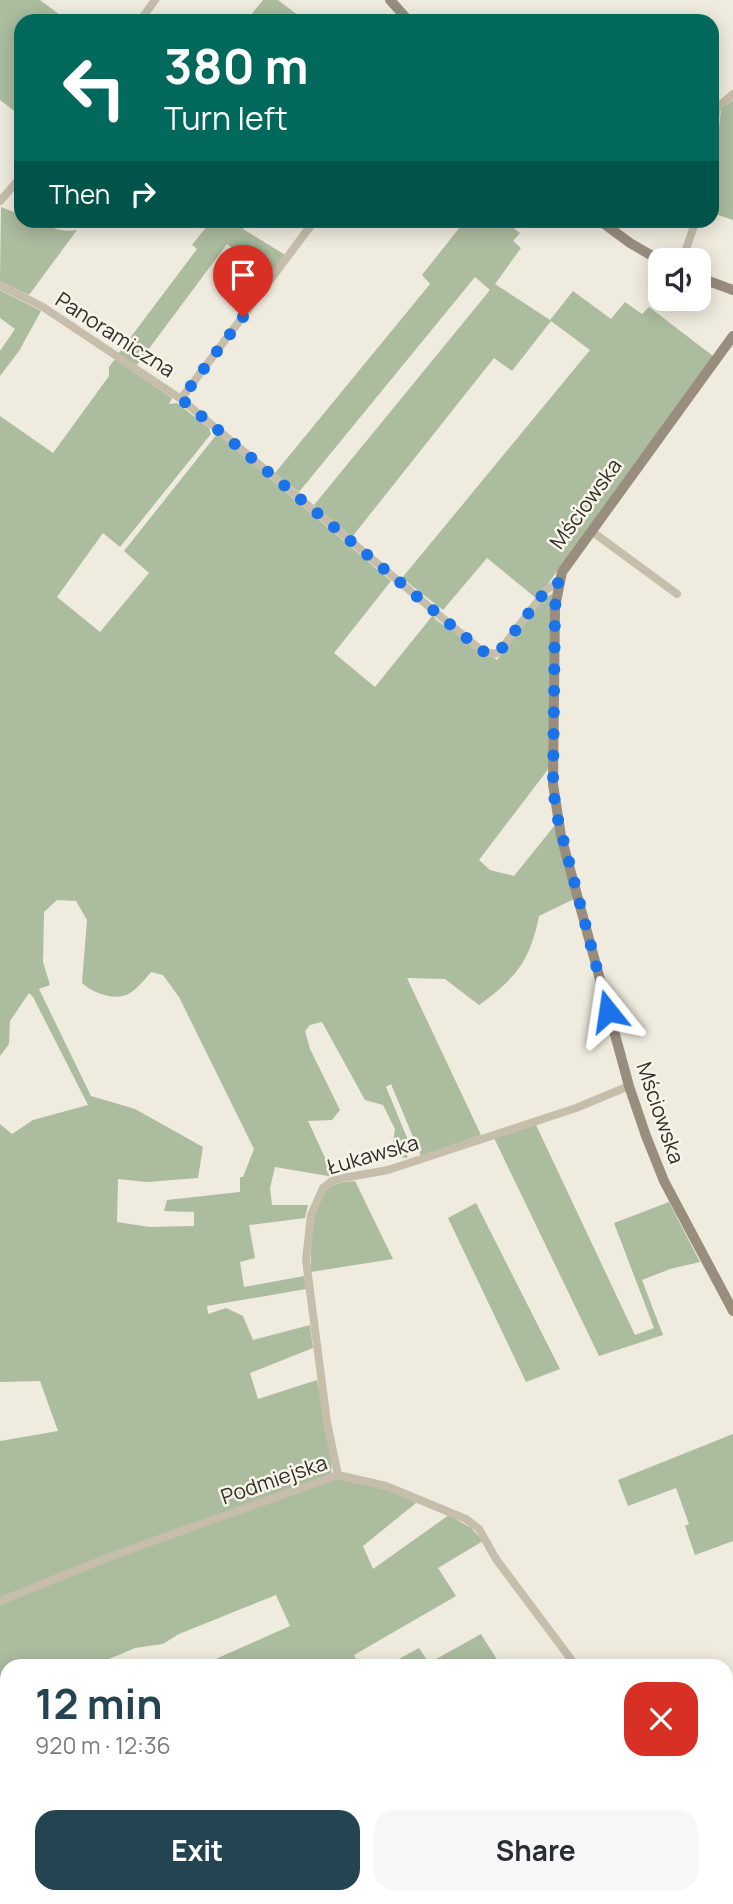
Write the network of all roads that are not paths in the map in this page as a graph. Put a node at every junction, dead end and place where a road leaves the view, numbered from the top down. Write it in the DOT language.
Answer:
graph roads {
  1 [pos="733,94"];
  2 [pos="719,107"];
  3 [pos="14,185"];
  4 [pos="0,201"];
  5 [pos="309,228"];
  6 [pos="610,228"];
  7 [pos="693,228"];
  8 [pos="686,248"];
  9 [pos="648,253"];
  10 [pos="711,282"];
  11 [pos="0,285"];
  12 [pos="733,290"];
  13 [pos="733,336"];
  14 [pos="181,399"];
  15 [pos="590,530"];
  16 [pos="558,583"];
  17 [pos="677,594"];
  18 [pos="629,1086"];
  19 [pos="733,1311"];
  20 [pos="338,1475"];
  21 [pos="0,1601"];
  22 [pos="571,1659"];
  1 -- 2 [label="street"];
  3 -- 4 [label="street"];
  5 -- 14 [label="street"];
  6 -- 9 [label="street"];
  7 -- 8 [label="street"];
  10 -- 12 [label="street"];
  11 -- 14 [label="street, Panoramiczna"];
  13 -- 15 [label="street, Mściowska"];
  14 -- 16 [label="street, Panoramiczna"];
  15 -- 16 [label="street, Mściowska"];
  15 -- 17 [label="street"];
  16 -- 18 [label="street, Mściowska"];
  18 -- 19 [label="street, Mściowska"];
  18 -- 20 [label="street, Łukawska"];
  20 -- 21 [label="street, Podmiejska"];
  20 -- 22 [label="street, Podmiejska"];
}
